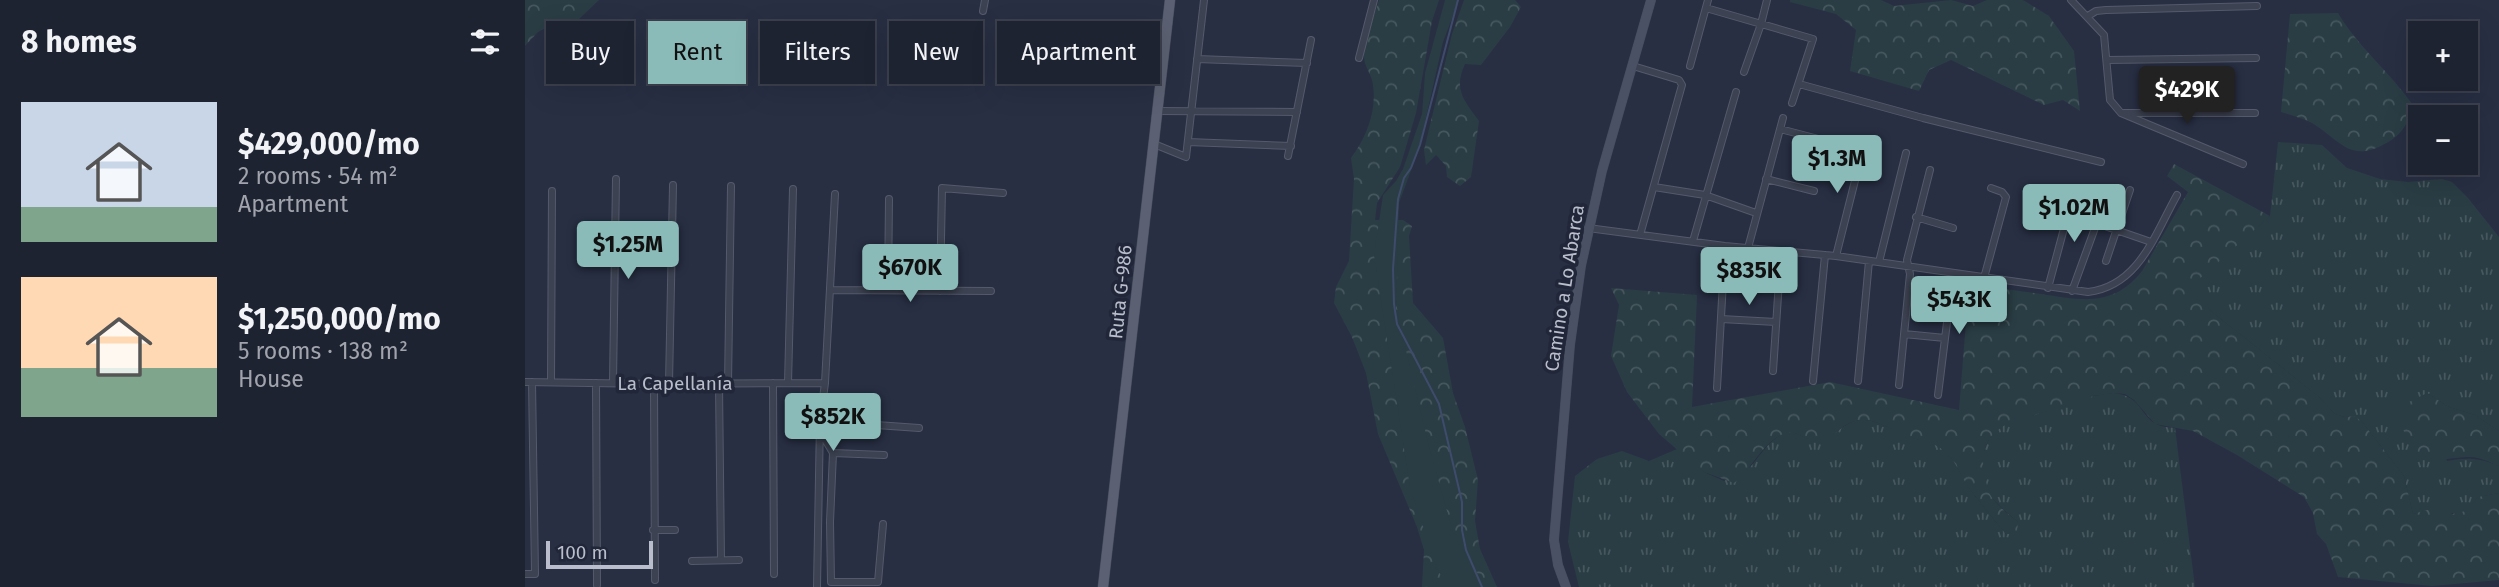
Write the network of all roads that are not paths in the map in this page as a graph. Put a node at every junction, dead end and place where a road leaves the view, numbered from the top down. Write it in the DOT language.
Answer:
graph roads {
  1 [pos="985,0"];
  2 [pos="1170,0"];
  3 [pos="1204,0"];
  4 [pos="1374,0"];
  5 [pos="1651,0"];
  6 [pos="1767,0"];
  7 [pos="2071,0"];
  8 [pos="1707,4"];
  9 [pos="2169,4"];
  10 [pos="2257,6"];
  11 [pos="983,11"];
  12 [pos="2088,16"];
  13 [pos="1761,24"];
  14 [pos="1311,40"];
  15 [pos="1359,58"];
  16 [pos="2256,58"];
  17 [pos="1197,59"];
  18 [pos="2107,60"];
  19 [pos="1307,63"];
  20 [pos="1633,66"];
  21 [pos="1690,66"];
  22 [pos="1744,72"];
  23 [pos="1799,84"];
  24 [pos="1736,92"];
  25 [pos="1792,103"];
  26 [pos="1157,111"];
  27 [pos="1191,111"];
  28 [pos="1297,112"];
  29 [pos="2121,113"];
  30 [pos="2255,113"];
  31 [pos="1783,118"];
  32 [pos="1780,129"];
  33 [pos="1865,141"];
  34 [pos="1188,142"];
  35 [pos="1830,142"];
  36 [pos="1154,144"];
  37 [pos="1291,146"];
  38 [pos="1906,153"];
  39 [pos="1289,156"];
  40 [pos="2101,162"];
  41 [pos="2243,164"];
  42 [pos="1930,170"];
  43 [pos="616,179"];
  44 [pos="1766,179"];
  45 [pos="673,185"];
  46 [pos="731,186"];
  47 [pos="1654,187"];
  48 [pos="1991,188"];
  49 [pos="793,189"];
  50 [pos="2130,190"];
  51 [pos="552,191"];
  52 [pos="1814,191"];
  53 [pos="1003,193"];
  54 [pos="835,194"];
  55 [pos="1705,195"];
  56 [pos="2177,195"];
  57 [pos="889,199"];
  58 [pos="2103,206"];
  59 [pos="2069,210"];
  60 [pos="1756,213"];
  61 [pos="1916,217"];
  62 [pos="2096,223"];
  63 [pos="1588,228"];
  64 [pos="1953,228"];
  65 [pos="2117,231"];
  66 [pos="1640,235"];
  67 [pos="1693,242"];
  68 [pos="2151,242"];
  69 [pos="1725,246"];
  70 [pos="1748,248"];
  71 [pos="1825,255"];
  72 [pos="1836,256"];
  73 [pos="1868,261"];
  74 [pos="2106,261"];
  75 [pos="1879,262"];
  76 [pos="1908,267"];
  77 [pos="1953,274"];
  78 [pos="1984,278"];
  79 [pos="1779,281"];
  80 [pos="2048,288"];
  81 [pos="830,290"];
  82 [pos="888,290"];
  83 [pos="940,291"];
  84 [pos="991,291"];
  85 [pos="2072,291"];
  86 [pos="1721,319"];
  87 [pos="1776,322"];
  88 [pos="1904,334"];
  89 [pos="1945,338"];
  90 [pos="1773,370"];
  91 [pos="1813,381"];
  92 [pos="1858,381"];
  93 [pos="529,382"];
  94 [pos="551,382"];
  95 [pos="596,383"];
  96 [pos="613,383"];
  97 [pos="773,383"];
  98 [pos="787,383"];
  99 [pos="825,383"];
  100 [pos="654,384"];
  101 [pos="669,384"];
  102 [pos="719,384"];
  103 [pos="728,384"];
  104 [pos="1899,385"];
  105 [pos="1717,388"];
  106 [pos="1938,395"];
  107 [pos="820,421"];
  108 [pos="919,428"];
  109 [pos="820,430"];
  110 [pos="833,453"];
  111 [pos="884,455"];
  112 [pos="883,524"];
  113 [pos="653,530"];
  114 [pos="675,530"];
  115 [pos="721,560"];
  116 [pos="739,560"];
  117 [pos="692,561"];
  118 [pos="774,574"];
  119 [pos="525,575"];
  120 [pos="655,580"];
  121 [pos="831,582"];
  122 [pos="817,584"];
  123 [pos="597,585"];
  124 [pos="1103,587"];
  125 [pos="1566,587"];
  1 -- 11 [label="street"];
  2 -- 26 [label="main road, Ruta G-986"];
  3 -- 17 [label="street"];
  4 -- 15 [label="street"];
  5 -- 20 [label="main road, Camino a Lo Abarca"];
  6 -- 13 [label="street"];
  7 -- 12 [label="street"];
  8 -- 13 [label="street"];
  8 -- 21 [label="street"];
  9 -- 10 [label="street"];
  9 -- 12 [label="street"];
  12 -- 18 [label="street"];
  13 -- 22 [label="street"];
  13 -- 23 [label="street"];
  14 -- 19 [label="street"];
  16 -- 18 [label="street"];
  17 -- 19 [label="street"];
  17 -- 27 [label="street"];
  18 -- 29 [label="street"];
  19 -- 28 [label="street"];
  20 -- 47 [label="street"];
  20 -- 63 [label="main road, Camino a Lo Abarca"];
  23 -- 25 [label="street"];
  23 -- 40 [label="street"];
  24 -- 55 [label="street"];
  26 -- 27 [label="street"];
  26 -- 36 [label="main road, Ruta G-986"];
  27 -- 28 [label="street"];
  27 -- 34 [label="street"];
  28 -- 37 [label="street"];
  29 -- 30 [label="street"];
  29 -- 41 [label="street"];
  31 -- 32 [label="street"];
  32 -- 35 [label="street"];
  32 -- 44 [label="street"];
  33 -- 72 [label="street"];
  34 -- 36 [label="street"];
  34 -- 37 [label="street"];
  36 -- 124 [label="main road, Ruta G-986"];
  37 -- 39 [label="street"];
  38 -- 75 [label="street"];
  42 -- 61 [label="street"];
  43 -- 96 [label="street"];
  44 -- 52 [label="street"];
  44 -- 60 [label="street"];
  45 -- 101 [label="street"];
  46 -- 103 [label="street"];
  47 -- 55 [label="street"];
  47 -- 66 [label="street"];
  48 -- 78 [label="street"];
  49 -- 98 [label="street"];
  50 -- 65 [label="street"];
  51 -- 94 [label="street"];
  53 -- 83 [label="street"];
  54 -- 81 [label="street"];
  55 -- 60 [label="street"];
  55 -- 67 [label="street"];
  56 -- 68 [label="street"];
  57 -- 82 [label="street"];
  58 -- 62 [label="street"];
  59 -- 80 [label="street"];
  60 -- 70 [label="street"];
  61 -- 64 [label="street"];
  61 -- 76 [label="street"];
  62 -- 65 [label="street"];
  62 -- 85 [label="street"];
  63 -- 66 [label="street"];
  63 -- 125 [label="main road, Camino a Lo Abarca"];
  65 -- 68 [label="street"];
  65 -- 74 [label="street"];
  66 -- 67 [label="street"];
  67 -- 69 [label="street"];
  68 -- 85 [label="street"];
  69 -- 70 [label="street"];
  69 -- 86 [label="street"];
  70 -- 71 [label="street"];
  71 -- 72 [label="street"];
  71 -- 91 [label="street"];
  72 -- 73 [label="street"];
  73 -- 75 [label="street"];
  73 -- 92 [label="street"];
  75 -- 76 [label="street"];
  76 -- 77 [label="street"];
  76 -- 88 [label="street"];
  77 -- 78 [label="street"];
  77 -- 89 [label="street"];
  78 -- 80 [label="street"];
  79 -- 87 [label="street"];
  80 -- 85 [label="street"];
  81 -- 82 [label="street"];
  81 -- 99 [label="street"];
  82 -- 83 [label="street"];
  83 -- 84 [label="street"];
  86 -- 87 [label="street"];
  86 -- 105 [label="street"];
  87 -- 90 [label="street"];
  88 -- 89 [label="street"];
  88 -- 104 [label="street"];
  89 -- 106 [label="street"];
  93 -- 94 [label="street, La Capellanía"];
  93 -- 119 [label="street"];
  94 -- 95 [label="street, La Capellanía"];
  95 -- 96 [label="street, La Capellanía"];
  95 -- 123 [label="street"];
  96 -- 100 [label="street, La Capellanía"];
  97 -- 98 [label="street, La Capellanía"];
  97 -- 103 [label="street, La Capellanía"];
  97 -- 118 [label="street"];
  98 -- 99 [label="street, La Capellanía"];
  99 -- 107 [label="street"];
  100 -- 101 [label="street, La Capellanía"];
  100 -- 113 [label="street"];
  101 -- 102 [label="street, La Capellanía"];
  102 -- 103 [label="street, La Capellanía"];
  102 -- 115 [label="street"];
  107 -- 108 [label="street"];
  107 -- 109 [label="street"];
  109 -- 110 [label="street"];
  109 -- 122 [label="street"];
  110 -- 111 [label="street"];
  110 -- 121 [label="street"];
  112 -- 121 [label="street"];
  113 -- 114 [label="street"];
  113 -- 120 [label="street"];
  115 -- 116 [label="street"];
  115 -- 117 [label="street"];
  121 -- 122 [label="street"];
}
